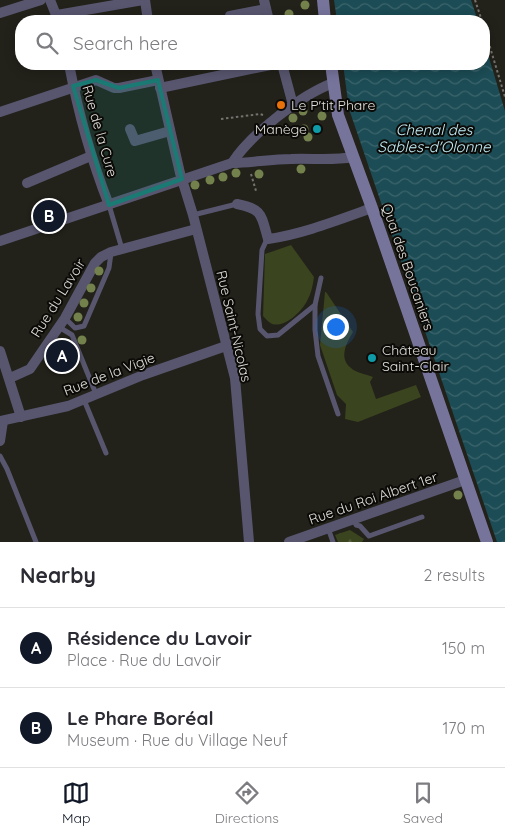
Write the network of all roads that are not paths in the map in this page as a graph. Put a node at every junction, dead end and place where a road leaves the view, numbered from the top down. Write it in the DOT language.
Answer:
graph roads {
  1 [pos="41,0"];
  2 [pos="50,0"];
  3 [pos="144,0"];
  4 [pos="323,0"];
  5 [pos="265,5"];
  6 [pos="0,13"];
  7 [pos="57,15"];
  8 [pos="72,15"];
  9 [pos="147,15"];
  10 [pos="233,15"];
  11 [pos="325,15"];
  12 [pos="69,70"];
  13 [pos="156,70"];
  14 [pos="240,70"];
  15 [pos="284,70"];
  16 [pos="332,70"];
  17 [pos="333,83"];
  18 [pos="159,84"];
  19 [pos="73,86"];
  20 [pos="293,105"];
  21 [pos="0,112"];
  22 [pos="130,129"];
  23 [pos="170,131"];
  24 [pos="91,156"];
  25 [pos="354,157"];
  26 [pos="232,163"];
  27 [pos="182,179"];
  28 [pos="27,183"];
  29 [pos="237,204"];
  30 [pos="109,205"];
  31 [pos="372,208"];
  32 [pos="193,215"];
  33 [pos="196,229"];
  34 [pos="268,238"];
  35 [pos="0,241"];
  36 [pos="122,249"];
  37 [pos="111,252"];
  38 [pos="321,278"];
  39 [pos="315,305"];
  40 [pos="65,318"];
  41 [pos="59,327"];
  42 [pos="226,346"];
  43 [pos="0,351"];
  44 [pos="10,378"];
  45 [pos="97,395"];
  46 [pos="84,400"];
  47 [pos="338,414"];
  48 [pos="21,417"];
  49 [pos="1,421"];
  50 [pos="0,441"];
  51 [pos="106,453"];
  52 [pos="0,456"];
  53 [pos="465,480"];
  54 [pos="422,517"];
  55 [pos="354,519"];
  56 [pos="328,528"];
  57 [pos="36,542"];
  58 [pos="249,542"];
  59 [pos="289,542"];
  60 [pos="334,542"];
  61 [pos="487,542"];
  1 -- 6 [label="street"];
  2 -- 7 [label="street"];
  3 -- 8 [label="street"];
  3 -- 9 [label="street"];
  4 -- 11 [label="street"];
  5 -- 10 [label="street"];
  12 -- 19 [label="street, Rue de la Cure"];
  13 -- 18 [label="street, Rue Saint-Nicolas"];
  14 -- 18 [label="street"];
  15 -- 20 [label="street"];
  16 -- 17 [label="street, Quai des Boucaniers"];
  17 -- 20 [label="street"];
  17 -- 25 [label="street, Quai des Boucaniers"];
  18 -- 19 [label="street"];
  18 -- 23 [label="street, Rue Saint-Nicolas"];
  19 -- 21 [label="street"];
  19 -- 24 [label="street, Rue de la Cure"];
  20 -- 26 [label="street"];
  22 -- 23 [label="street"];
  23 -- 27 [label="street, Rue Saint-Nicolas"];
  24 -- 28 [label="street"];
  24 -- 30 [label="street, Rue de la Cure"];
  25 -- 26 [label="street"];
  25 -- 31 [label="street, Quai des Boucaniers"];
  26 -- 27 [label="street"];
  27 -- 30 [label="street"];
  27 -- 32 [label="street, Rue Saint-Nicolas"];
  29 -- 32 [label="lane"];
  29 -- 34 [label="street"];
  30 -- 35 [label="street"];
  30 -- 36 [label="lane"];
  31 -- 34 [label="street"];
  31 -- 53 [label="street, Quai des Boucaniers"];
  32 -- 33 [label="street, Rue Saint-Nicolas"];
  33 -- 36 [label="street, Rue du Lavoir"];
  33 -- 42 [label="street, Rue Saint-Nicolas"];
  34 -- 39 [label="lane"];
  36 -- 37 [label="street, Rue du Lavoir"];
  37 -- 40 [label="street, Rue du Lavoir"];
  37 -- 40 [label="lane"];
  38 -- 39 [label="lane"];
  39 -- 47 [label="lane"];
  40 -- 41 [label="street, Rue du Lavoir"];
  41 -- 44 [label="street, Rue du Lavoir"];
  41 -- 45 [label="lane"];
  42 -- 45 [label="street, Rue de la Vigie"];
  42 -- 58 [label="street, Rue Saint-Nicolas"];
  43 -- 44 [label="street"];
  44 -- 48 [label="street"];
  45 -- 46 [label="street, Rue de la Vigie"];
  46 -- 48 [label="street, Rue de la Vigie"];
  46 -- 51 [label="lane"];
  48 -- 49 [label="street, Rue de la Vigie"];
  49 -- 50 [label="street"];
  52 -- 57 [label="lane"];
  53 -- 55 [label="street, Rue du Roi Albert 1er"];
  53 -- 61 [label="street, Quai des Boucaniers"];
  54 -- 55 [label="lane"];
  55 -- 56 [label="street, Rue du Roi Albert 1er"];
  56 -- 59 [label="street, Rue du Roi Albert 1er"];
  56 -- 60 [label="lane"];
}
